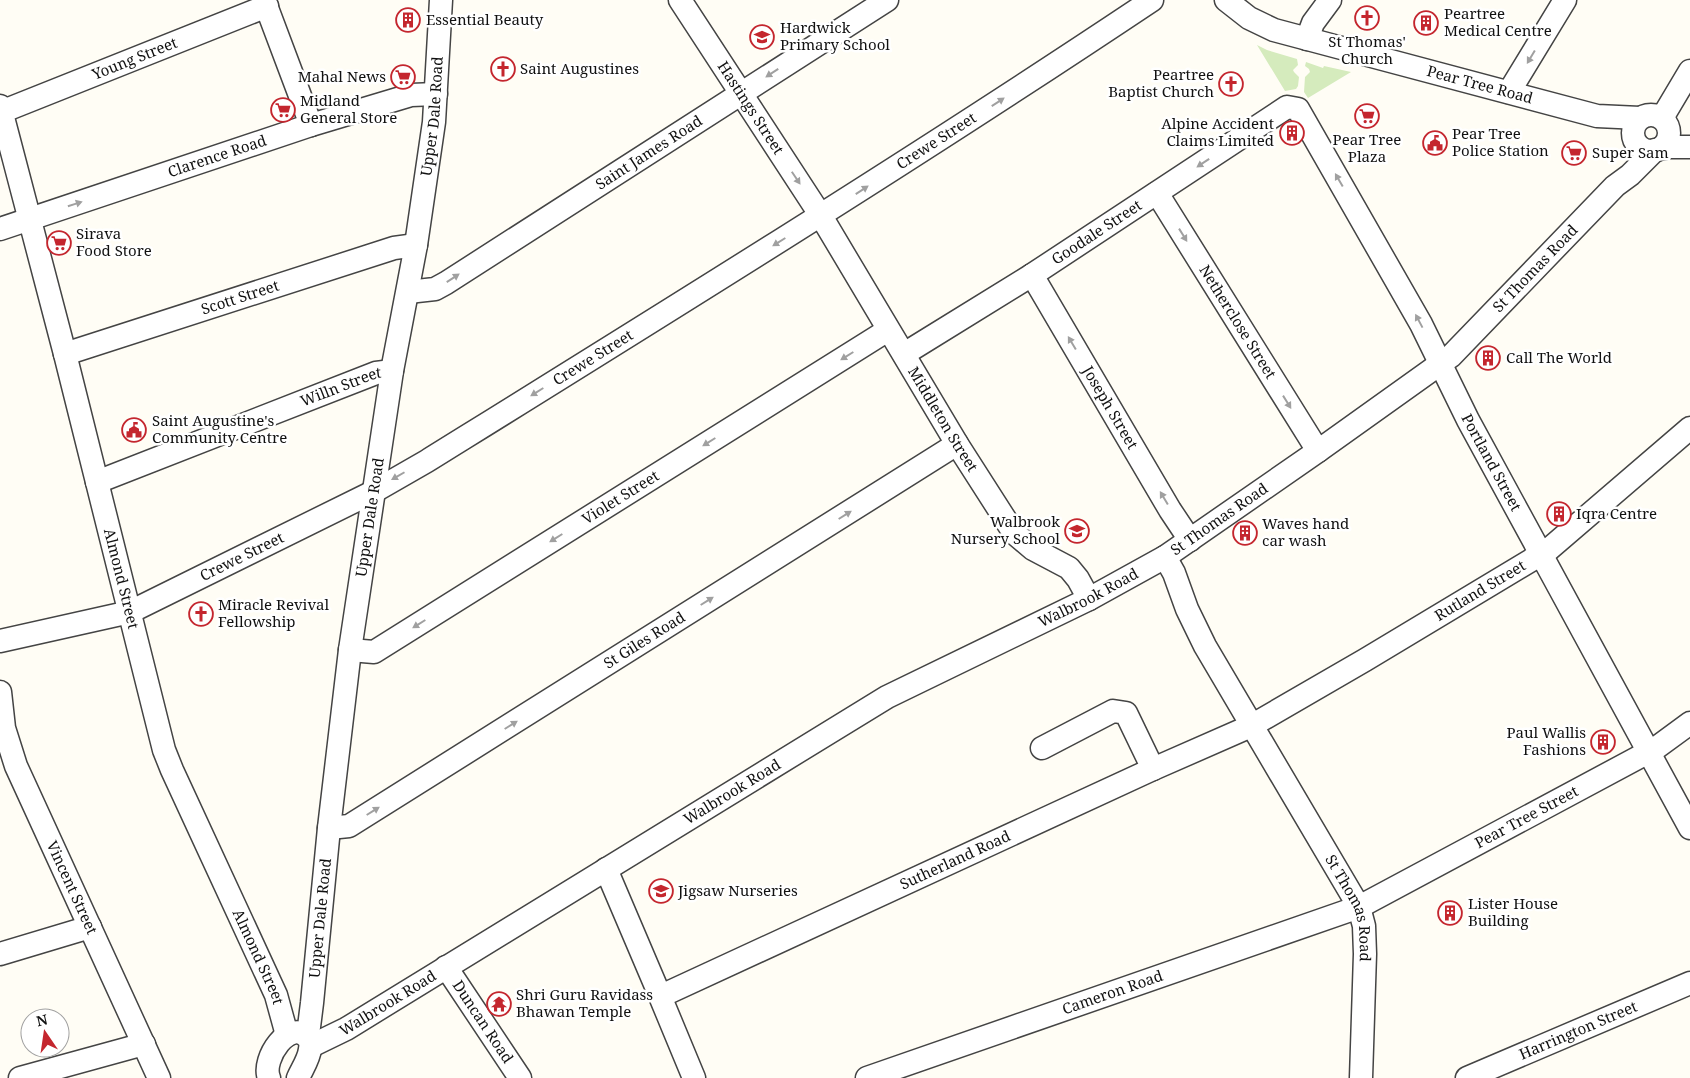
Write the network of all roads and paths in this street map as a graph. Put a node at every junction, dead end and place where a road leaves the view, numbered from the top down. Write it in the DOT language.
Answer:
graph roads {
  1 [pos="680,0"];
  2 [pos="887,0"];
  3 [pos="1152,0"];
  4 [pos="1226,0"];
  5 [pos="1330,0"];
  6 [pos="1565,0"];
  7 [pos="266,3"];
  8 [pos="438,3"];
  9 [pos="1307,39"];
  10 [pos="1690,70"];
  11 [pos="1509,92"];
  12 [pos="436,94"];
  13 [pos="740,94"];
  14 [pos="1287,107"];
  15 [pos="1,109"];
  16 [pos="311,125"];
  17 [pos="1651,135"];
  18 [pos="1690,140"];
  19 [pos="1690,147"];
  20 [pos="1157,193"];
  21 [pos="821,216"];
  22 [pos="29,219"];
  23 [pos="0,229"];
  24 [pos="416,245"];
  25 [pos="1032,275"];
  26 [pos="408,292"];
  27 [pos="888,330"];
  28 [pos="65,354"];
  29 [pos="904,354"];
  30 [pos="1440,365"];
  31 [pos="392,371"];
  32 [pos="1690,428"];
  33 [pos="957,444"];
  34 [pos="1318,451"];
  35 [pos="97,482"];
  36 [pos="373,492"];
  37 [pos="1190,540"];
  38 [pos="1542,554"];
  39 [pos="1165,557"];
  40 [pos="1089,599"];
  41 [pos="130,612"];
  42 [pos="0,641"];
  43 [pos="350,650"];
  44 [pos="0,692"];
  45 [pos="1690,723"];
  46 [pos="1251,726"];
  47 [pos="1042,748"];
  48 [pos="1648,752"];
  49 [pos="1153,769"];
  50 [pos="329,828"];
  51 [pos="1690,828"];
  52 [pos="606,869"];
  53 [pos="1360,906"];
  54 [pos="90,927"];
  55 [pos="0,954"];
  56 [pos="446,967"];
  57 [pos="1690,983"];
  58 [pos="661,996"];
  59 [pos="312,1003"];
  60 [pos="346,1029"];
  61 [pos="301,1039"];
  62 [pos="144,1044"];
  63 [pos="266,1077"];
  64 [pos="20,1078"];
  65 [pos="159,1078"];
  66 [pos="298,1078"];
  67 [pos="520,1078"];
  68 [pos="694,1078"];
  69 [pos="867,1078"];
  70 [pos="1360,1078"];
  71 [pos="1467,1078"];
  1 -- 13 [label="street, Hastings Street"];
  2 -- 13 [label="street, Saint James Road, one-way"];
  21 -- 3 [label="street, Crewe Street, one-way"];
  4 -- 9 [label="street, Pear Tree Road"];
  5 -- 9 [label="street"];
  6 -- 11 [label="street, one-way"];
  7 -- 15 [label="street, Young Street"];
  7 -- 16 [label="street"];
  8 -- 12 [label="street, Upper Dale Road"];
  9 -- 11 [label="street, Pear Tree Road"];
  10 -- 17 [label="street, St Thomas Road"];
  11 -- 17 [label="street, Pear Tree Road"];
  12 -- 16 [label="street, Clarence Road"];
  12 -- 24 [label="street, Upper Dale Road"];
  13 -- 21 [label="street, Hastings Street, one-way"];
  26 -- 13 [label="street, Saint James Road, one-way"];
  14 -- 20 [label="street, Goodale Street, one-way"];
  30 -- 14 [label="street, Portland Street, one-way"];
  15 -- 22 [label="street, Almond Street"];
  22 -- 16 [label="street, Clarence Road, one-way"];
  17 -- 18 [label="street, Pear Tree Road"];
  17 -- 19 [label="street"];
  17 -- 30 [label="street, St Thomas Road"];
  20 -- 25 [label="street, Goodale Street"];
  20 -- 34 [label="street, Netherclose Street, one-way"];
  21 -- 27 [label="street, Middleton Street"];
  21 -- 36 [label="street, Crewe Street, one-way"];
  22 -- 23 [label="street, Clarence Road"];
  22 -- 28 [label="street, Almond Street"];
  24 -- 26 [label="street, Upper Dale Road"];
  24 -- 28 [label="street, Scott Street"];
  25 -- 29 [label="street, Goodale Street"];
  37 -- 25 [label="street, Joseph Street, one-way"];
  26 -- 31 [label="street, Upper Dale Road"];
  27 -- 29 [label="street, Middleton Street"];
  27 -- 43 [label="street, Violet Street, one-way"];
  28 -- 35 [label="street, Almond Street"];
  29 -- 33 [label="street, Middleton Street"];
  30 -- 34 [label="street, St Thomas Road"];
  30 -- 38 [label="street, Portland Street"];
  31 -- 35 [label="street, Willn Street"];
  31 -- 36 [label="street, Upper Dale Road"];
  32 -- 38 [label="street, Rutland Street"];
  33 -- 40 [label="street, Middleton Street"];
  50 -- 33 [label="street, St Giles Road, one-way"];
  34 -- 37 [label="street, St Thomas Road"];
  35 -- 41 [label="street, Almond Street"];
  36 -- 41 [label="street, Crewe Street"];
  36 -- 43 [label="street, Upper Dale Road"];
  37 -- 39 [label="street, St Thomas Road"];
  38 -- 46 [label="street, Rutland Street"];
  38 -- 48 [label="street, Portland Street"];
  39 -- 40 [label="street, Walbrook Road"];
  39 -- 46 [label="street, St Thomas Road"];
  40 -- 52 [label="street, Walbrook Road"];
  41 -- 42 [label="street, Crewe Street"];
  41 -- 61 [label="street, Almond Street"];
  43 -- 50 [label="street, Upper Dale Road"];
  44 -- 54 [label="street, Vincent Street"];
  45 -- 48 [label="street, Pear Tree Street"];
  46 -- 49 [label="street, Sutherland Road"];
  46 -- 53 [label="street, St Thomas Road"];
  47 -- 49 [label="street"];
  48 -- 51 [label="street, Portland Street"];
  48 -- 53 [label="street, Pear Tree Street"];
  49 -- 58 [label="street, Sutherland Road"];
  50 -- 59 [label="street, Upper Dale Road"];
  52 -- 56 [label="street, Walbrook Road"];
  52 -- 58 [label="street"];
  53 -- 69 [label="street, Cameron Road"];
  53 -- 70 [label="street, St Thomas Road"];
  54 -- 55 [label="street"];
  54 -- 62 [label="street, Vincent Street"];
  56 -- 60 [label="street, Walbrook Road"];
  56 -- 67 [label="street, Duncan Road"];
  57 -- 71 [label="street, Harrington Street"];
  58 -- 68 [label="street"];
  59 -- 60 [label="street"];
  59 -- 61 [label="street, Upper Dale Road"];
  60 -- 61 [label="street, Walbrook Road"];
  61 -- 63 [label="street"];
  61 -- 66 [label="street, Upper Dale Road"];
  62 -- 64 [label="street"];
  62 -- 65 [label="street, Vincent Street"];
}
